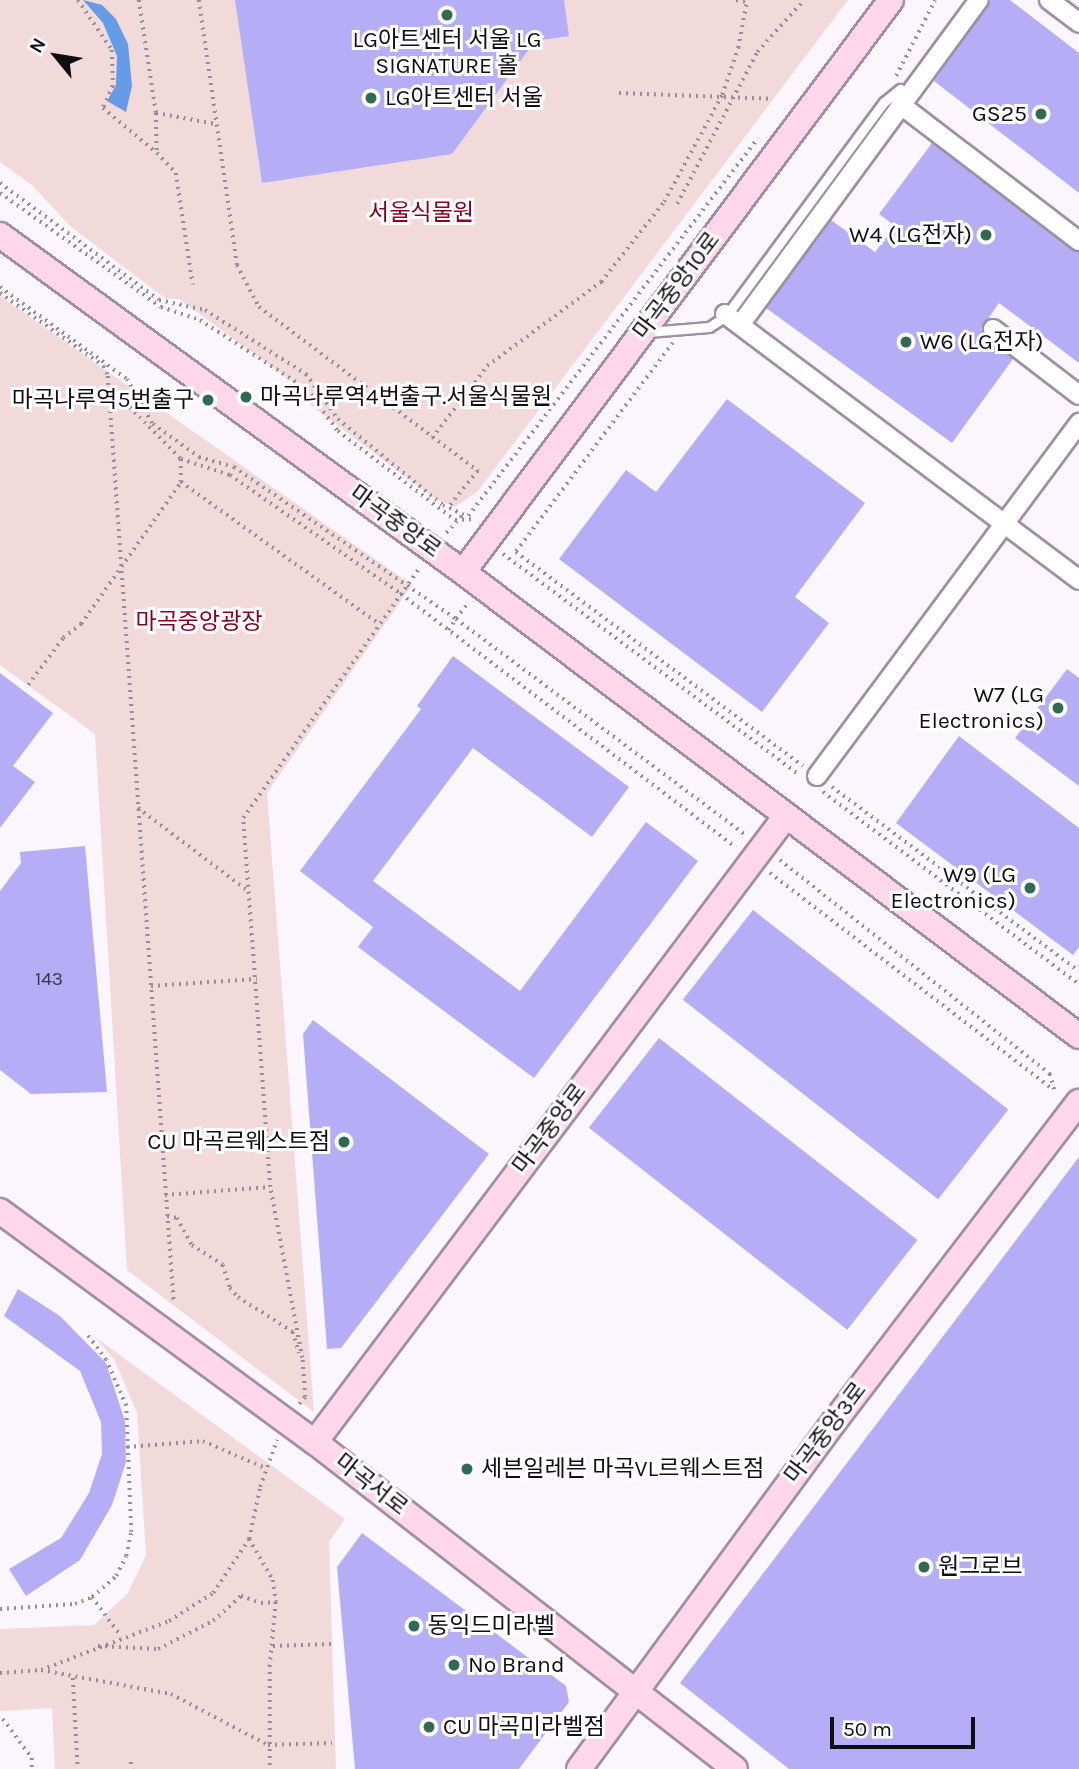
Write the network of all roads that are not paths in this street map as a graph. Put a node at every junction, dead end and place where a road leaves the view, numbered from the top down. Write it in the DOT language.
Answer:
graph roads {
  1 [pos="891,0"];
  2 [pos="979,0"];
  3 [pos="1049,0"];
  4 [pos="1079,23"];
  5 [pos="901,98"];
  6 [pos="0,235"];
  7 [pos="1079,241"];
  8 [pos="730,318"];
  9 [pos="993,329"];
  10 [pos="642,332"];
  11 [pos="1079,395"];
  12 [pos="1079,424"];
  13 [pos="1003,523"];
  14 [pos="463,572"];
  15 [pos="1079,580"];
  16 [pos="815,782"];
  17 [pos="786,816"];
  18 [pos="1079,1036"];
  19 [pos="1079,1101"];
  20 [pos="0,1211"];
  21 [pos="315,1442"];
  22 [pos="637,1693"];
  23 [pos="579,1769"];
  24 [pos="735,1769"];
  1 -- 10 [label="street, 마곡중앙10로"];
  2 -- 5 [label="street"];
  3 -- 4 [label="street"];
  5 -- 7 [label="street"];
  5 -- 8 [label="street"];
  6 -- 14 [label="street, 마곡중앙로"];
  8 -- 10 [label="lane"];
  8 -- 13 [label="street"];
  9 -- 11 [label="street"];
  10 -- 14 [label="street, 마곡중앙10로"];
  12 -- 13 [label="street"];
  13 -- 15 [label="street"];
  13 -- 16 [label="street"];
  14 -- 17 [label="street, 마곡중앙로"];
  17 -- 18 [label="street, 마곡중앙로"];
  17 -- 21 [label="street, 마곡중앙로"];
  19 -- 22 [label="street, 마곡중앙3로"];
  20 -- 21 [label="street, 마곡서로"];
  21 -- 22 [label="street, 마곡서로"];
  22 -- 23 [label="street, 마곡중앙3로"];
  22 -- 24 [label="street, 마곡서로"];
}
